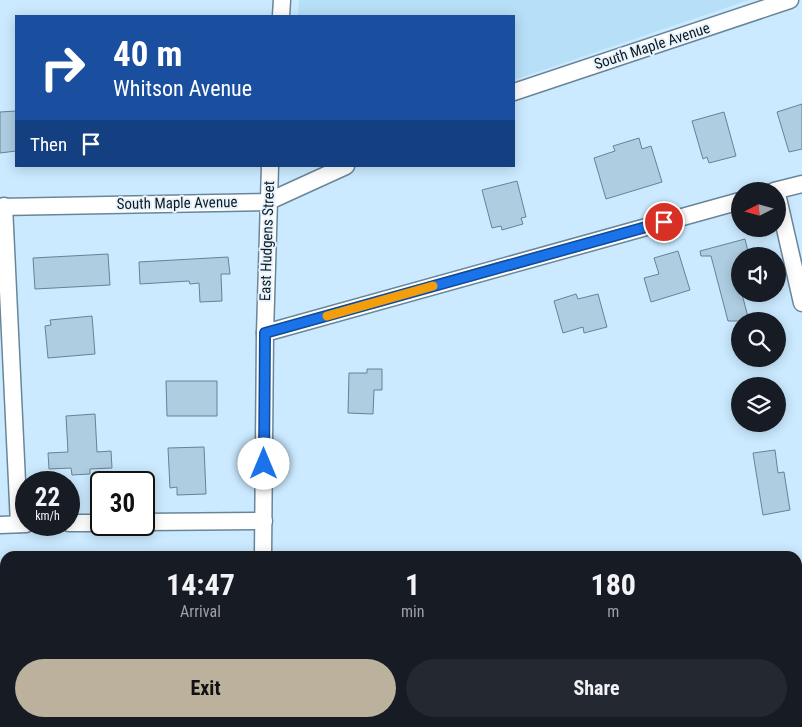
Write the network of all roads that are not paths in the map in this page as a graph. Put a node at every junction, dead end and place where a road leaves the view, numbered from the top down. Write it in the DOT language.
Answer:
graph roads {
  1 [pos="282,0"];
  2 [pos="790,0"];
  3 [pos="281,15"];
  4 [pos="515,92"];
  5 [pos="270,167"];
  6 [pos="344,167"];
  7 [pos="802,184"];
  8 [pos="786,188"];
  9 [pos="267,202"];
  10 [pos="731,204"];
  11 [pos="2,206"];
  12 [pos="786,233"];
  13 [pos="802,303"];
  14 [pos="265,333"];
  15 [pos="20,471"];
  16 [pos="264,521"];
  17 [pos="155,522"];
  18 [pos="15,524"];
  19 [pos="0,525"];
  20 [pos="263,551"];
  1 -- 3 [label="street"];
  2 -- 4 [label="street, South Maple Avenue"];
  5 -- 9 [label="street, East Hudgens Street"];
  6 -- 9 [label="street, South Maple Avenue"];
  7 -- 8 [label="street"];
  9 -- 11 [label="street, South Maple Avenue"];
  9 -- 14 [label="street, East Hudgens Street"];
  10 -- 14 [label="street"];
  11 -- 15 [label="street"];
  12 -- 13 [label="street"];
  14 -- 16 [label="street, East Hudgens Street"];
  16 -- 17 [label="street"];
  16 -- 20 [label="street, East Hudgens Street"];
  18 -- 19 [label="street"];
}
